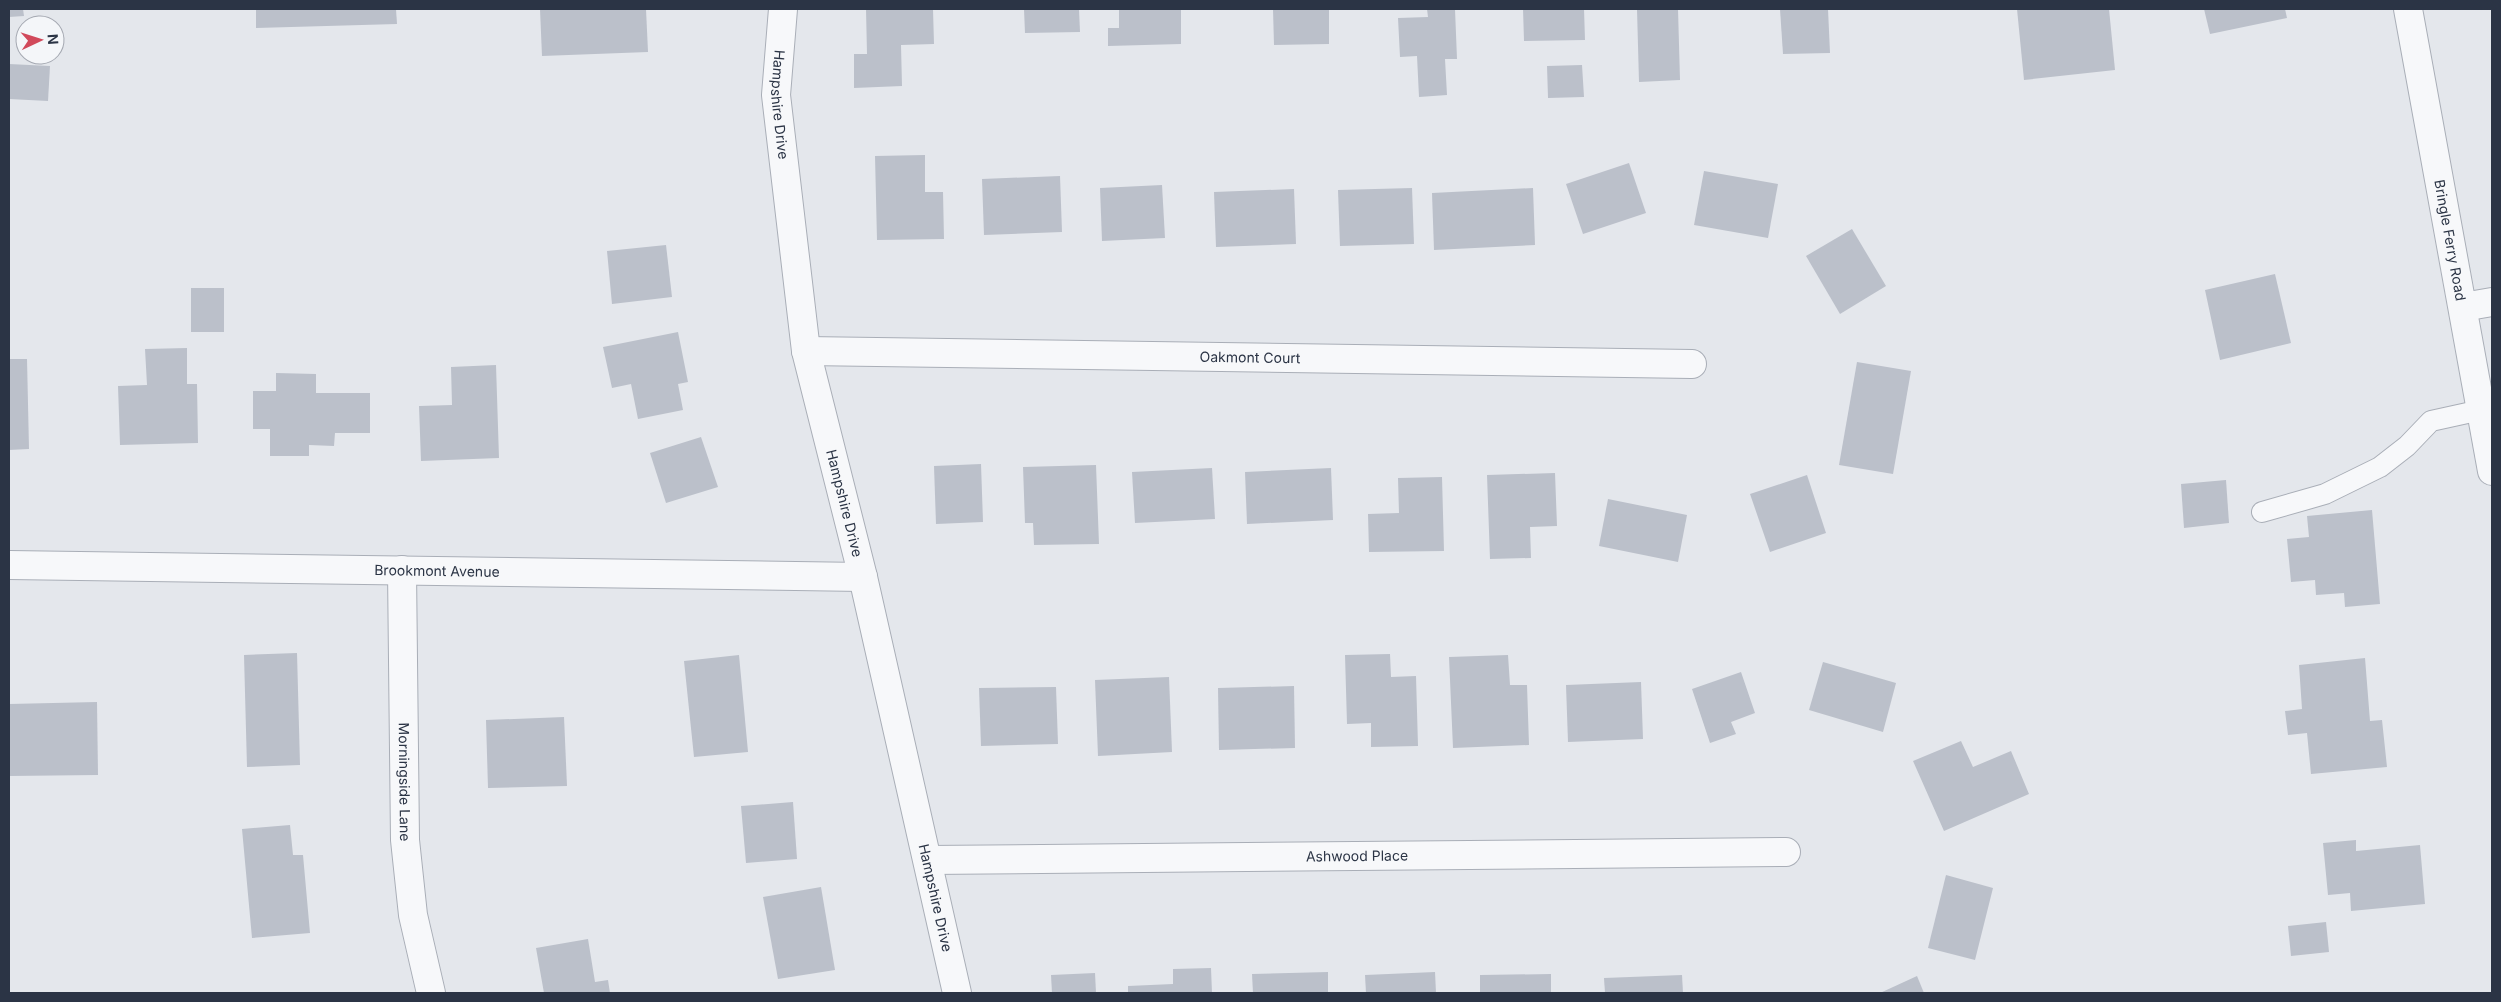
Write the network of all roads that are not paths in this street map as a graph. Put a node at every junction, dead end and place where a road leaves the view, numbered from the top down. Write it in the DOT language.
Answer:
graph roads {
  1 [pos="783,9"];
  2 [pos="2408,9"];
  3 [pos="2492,302"];
  4 [pos="2463,307"];
  5 [pos="806,351"];
  6 [pos="1692,364"];
  7 [pos="2481,410"];
  8 [pos="2492,471"];
  9 [pos="2262,512"];
  10 [pos="9,565"];
  11 [pos="402,570"];
  12 [pos="863,577"];
  13 [pos="1786,852"];
  14 [pos="928,860"];
  15 [pos="431,993"];
  16 [pos="956,993"];
  1 -- 5 [label="street, Hampshire Drive"];
  2 -- 4 [label="street, Bringle Ferry Road"];
  3 -- 4 [label="street"];
  4 -- 7 [label="street, Bringle Ferry Road"];
  5 -- 6 [label="street, Oakmont Court"];
  5 -- 12 [label="street, Hampshire Drive"];
  7 -- 8 [label="street, Bringle Ferry Road"];
  7 -- 9 [label="lane"];
  10 -- 11 [label="street, Brookmont Avenue"];
  11 -- 12 [label="street, Brookmont Avenue"];
  11 -- 15 [label="street, Morningside Lane"];
  12 -- 14 [label="street, Hampshire Drive"];
  13 -- 14 [label="street, Ashwood Place"];
  14 -- 16 [label="street, Hampshire Drive"];
}
